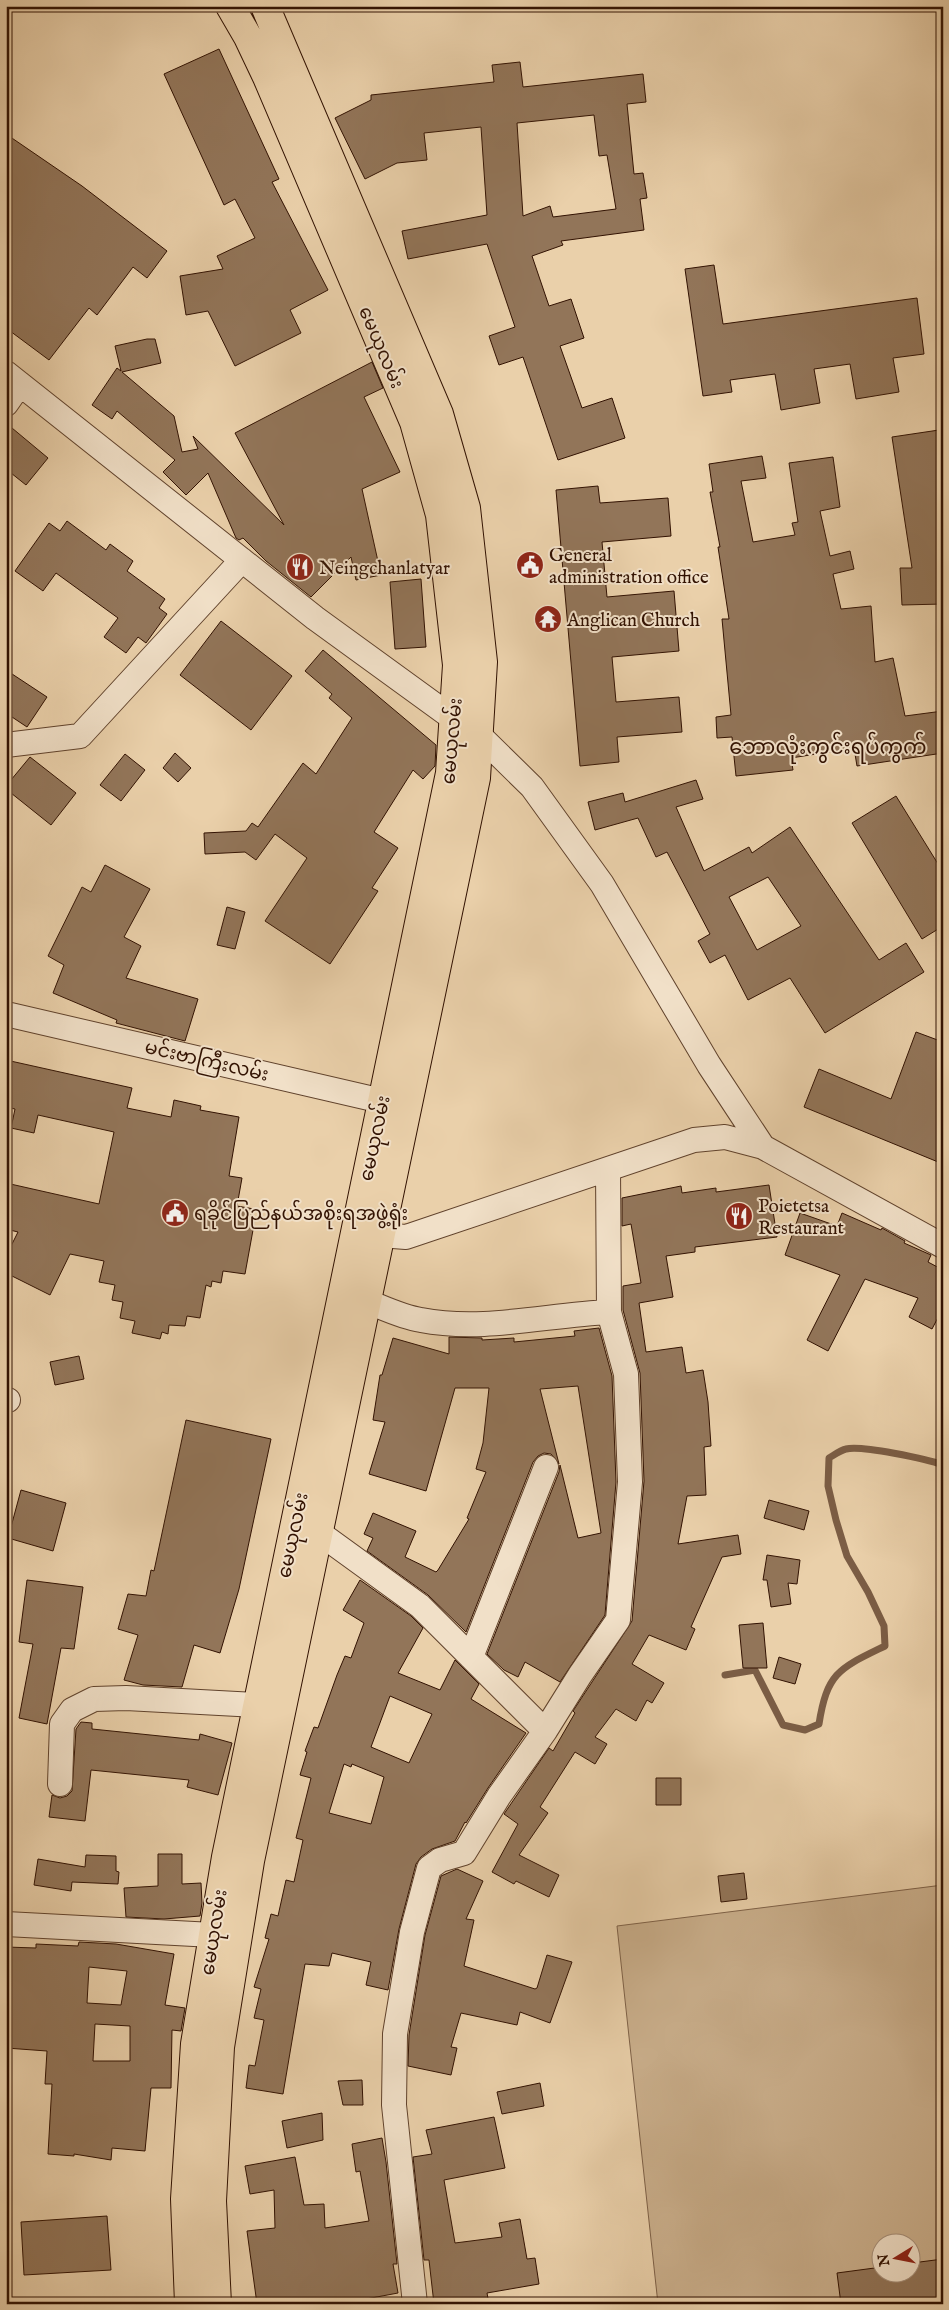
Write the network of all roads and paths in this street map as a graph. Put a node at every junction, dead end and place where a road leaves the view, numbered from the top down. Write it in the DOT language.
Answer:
graph roads {
  1 [pos="230,6"];
  2 [pos="265,6"];
  3 [pos="13,379"];
  4 [pos="6,404"];
  5 [pos="242,560"];
  6 [pos="454,719"];
  7 [pos="478,734"];
  8 [pos="6,745"];
  9 [pos="6,1014"];
  10 [pos="394,1105"];
  11 [pos="763,1147"];
  12 [pos="608,1169"];
  13 [pos="380,1235"];
  14 [pos="943,1246"];
  15 [pos="366,1301"];
  16 [pos="609,1312"];
  17 [pos="546,1467"];
  18 [pos="318,1532"];
  19 [pos="471,1657"];
  20 [pos="257,1705"];
  21 [pos="545,1731"];
  22 [pos="60,1784"];
  23 [pos="6,1924"];
  24 [pos="213,1934"];
  25 [pos="189,2304"];
  26 [pos="216,2304"];
  27 [pos="415,2304"];
  1 -- 6 [label="main road, မေယုလမ်း"];
  2 -- 7 [label="main road, မေယုလမ်း"];
  3 -- 4 [label="street"];
  3 -- 5 [label="street"];
  5 -- 6 [label="street"];
  5 -- 8 [label="street"];
  6 -- 7 [label="street"];
  6 -- 10 [label="main road, မေယုလမ်း"];
  7 -- 10 [label="main road, မေယုလမ်း"];
  7 -- 11 [label="street"];
  9 -- 10 [label="street, မင်းဗာကြီးလမ်း"];
  10 -- 13 [label="main road, မေယုလမ်း"];
  10 -- 20 [label="main road, မေယုလမ်း"];
  11 -- 12 [label="street"];
  11 -- 14 [label="street"];
  12 -- 13 [label="street"];
  12 -- 16 [label="street"];
  13 -- 15 [label="main road, မေယုလမ်း"];
  15 -- 16 [label="street"];
  15 -- 18 [label="main road, မေယုလမ်း"];
  16 -- 21 [label="street"];
  17 -- 19 [label="street"];
  18 -- 19 [label="street"];
  18 -- 26 [label="main road, မေယုလမ်း"];
  19 -- 21 [label="street"];
  20 -- 22 [label="street"];
  20 -- 24 [label="main road, မေယုလမ်း"];
  21 -- 27 [label="street"];
  23 -- 24 [label="street"];
  24 -- 25 [label="main road, မေယုလမ်း"];
}
